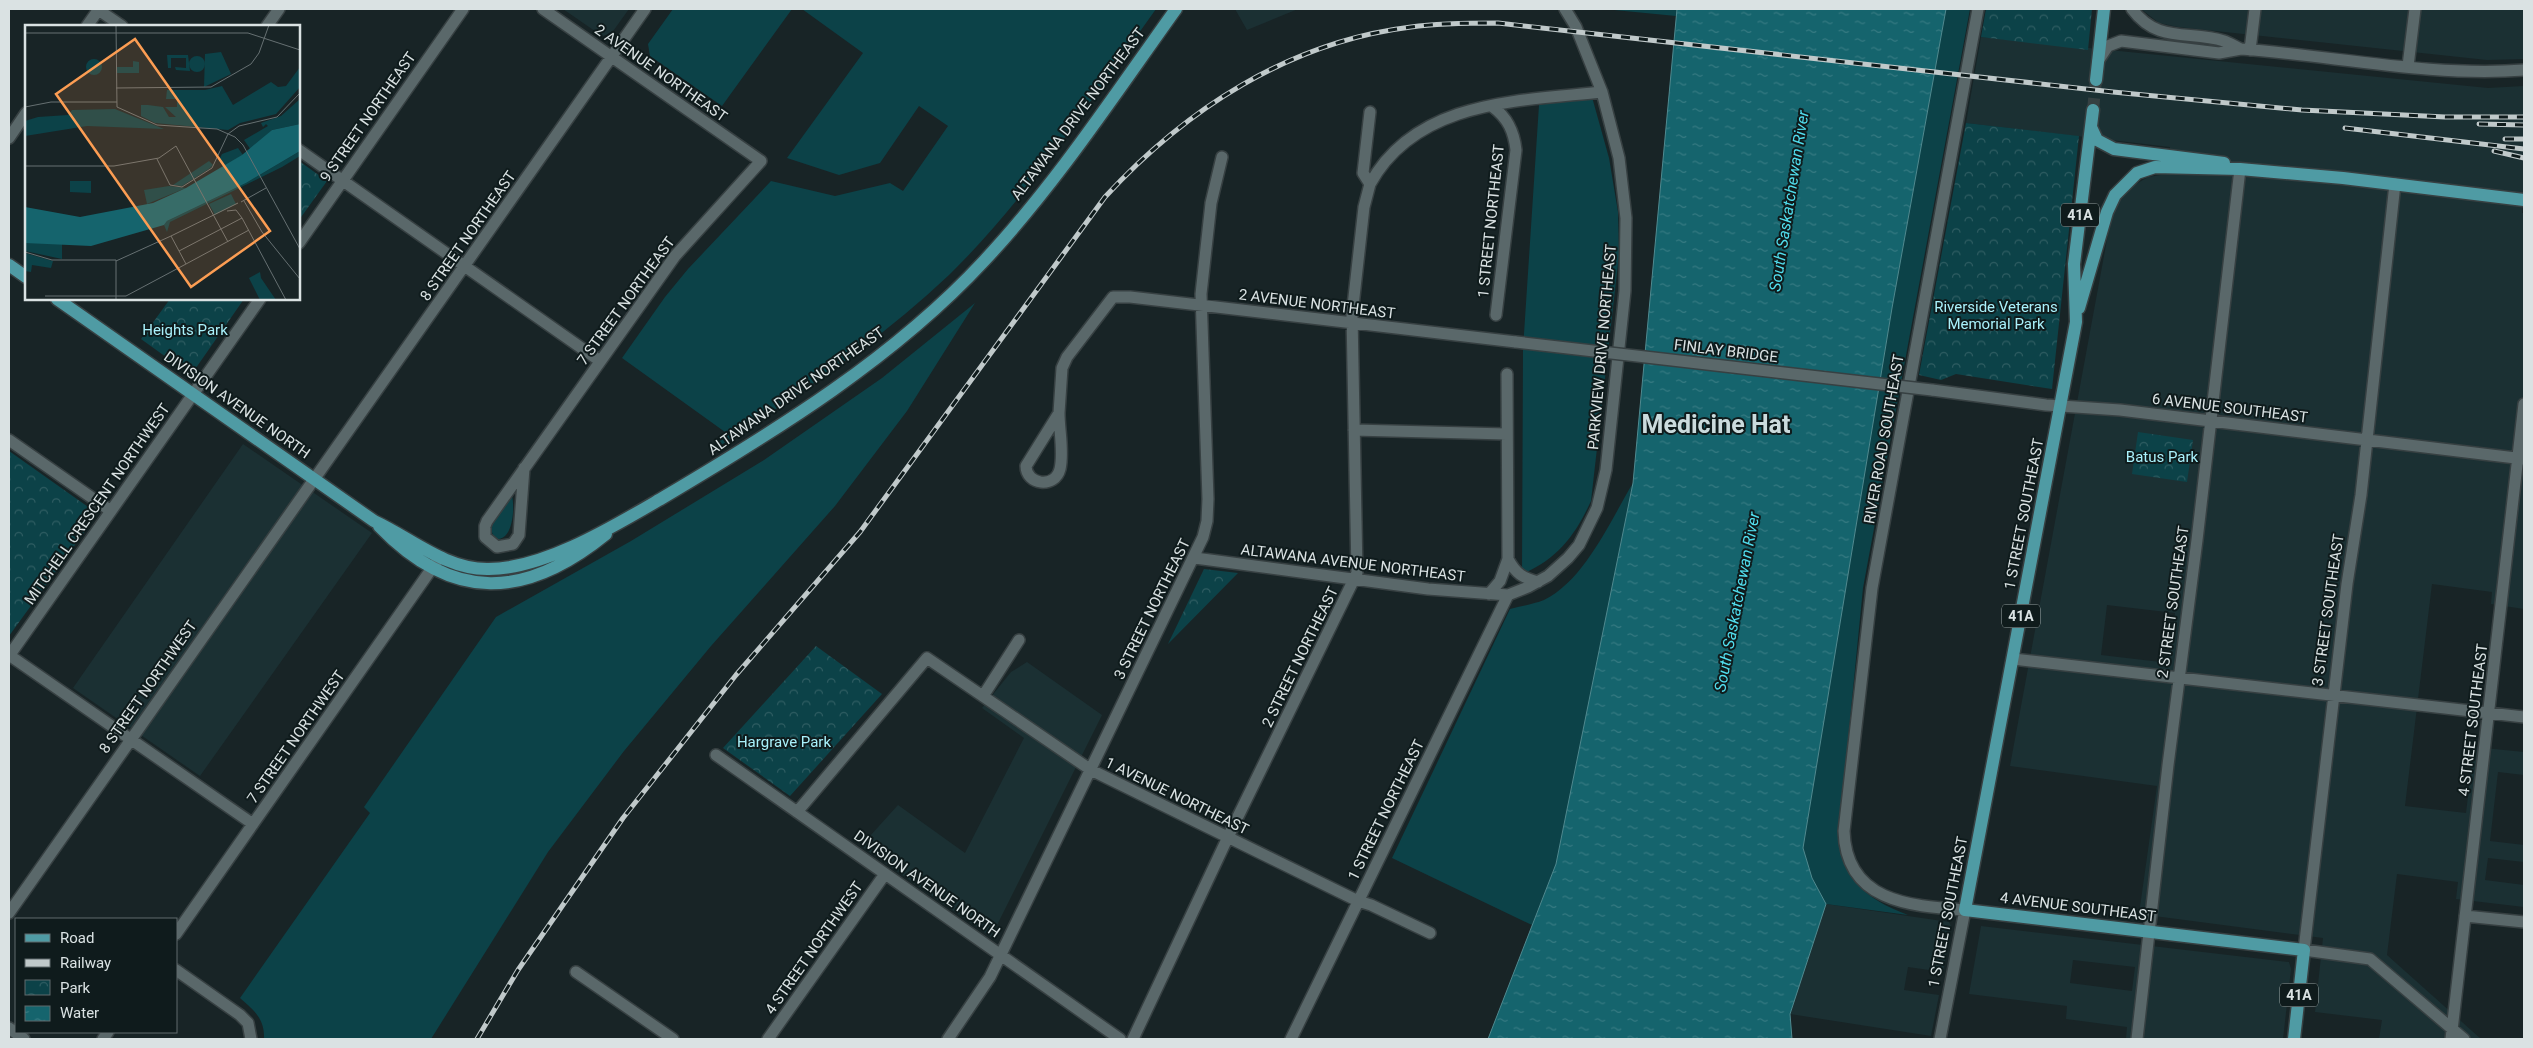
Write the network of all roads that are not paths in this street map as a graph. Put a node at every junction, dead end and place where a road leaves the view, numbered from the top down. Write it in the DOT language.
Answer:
graph roads {
  1 [pos="98,9"];
  2 [pos="279,9"];
  3 [pos="463,9"];
  4 [pos="543,9"];
  5 [pos="645,9"];
  6 [pos="1176,9"];
  7 [pos="1565,9"];
  8 [pos="1978,9"];
  9 [pos="2104,9"];
  10 [pos="2132,9"];
  11 [pos="2255,9"];
  12 [pos="2415,9"];
  13 [pos="88,25"];
  14 [pos="121,25"];
  15 [pos="268,25"];
  16 [pos="2246,50"];
  17 [pos="612,57"];
  18 [pos="2098,61"];
  19 [pos="2408,66"];
  20 [pos="2524,70"];
  21 [pos="2096,80"];
  22 [pos="1602,92"];
  23 [pos="1493,106"];
  24 [pos="2093,110"];
  25 [pos="1370,112"];
  26 [pos="25,114"];
  27 [pos="2091,126"];
  28 [pos="9,138"];
  29 [pos="300,151"];
  30 [pos="1222,157"];
  31 [pos="761,161"];
  32 [pos="2240,169"];
  33 [pos="342,181"];
  34 [pos="1370,184"];
  35 [pos="2394,184"];
  36 [pos="2524,200"];
  37 [pos="300,242"];
  38 [pos="9,264"];
  39 [pos="464,266"];
  40 [pos="25,276"];
  41 [pos="259,300"];
  42 [pos="73,303"];
  43 [pos="1202,306"];
  44 [pos="1496,315"];
  45 [pos="2076,322"];
  46 [pos="1352,324"];
  47 [pos="1516,342"];
  48 [pos="600,361"];
  49 [pos="1507,374"];
  50 [pos="1932,390"];
  51 [pos="194,393"];
  52 [pos="2524,404"];
  53 [pos="2061,406"];
  54 [pos="1059,413"];
  55 [pos="2211,421"];
  56 [pos="1354,430"];
  57 [pos="1506,434"];
  58 [pos="9,440"];
  59 [pos="2367,440"];
  60 [pos="2521,459"];
  61 [pos="524,468"];
  62 [pos="313,478"];
  63 [pos="111,511"];
  64 [pos="374,521"];
  65 [pos="621,522"];
  66 [pos="440,557"];
  67 [pos="1194,558"];
  68 [pos="1508,559"];
  69 [pos="466,566"];
  70 [pos="432,568"];
  71 [pos="463,580"];
  72 [pos="1355,580"];
  73 [pos="1538,582"];
  74 [pos="1489,594"];
  75 [pos="1508,595"];
  76 [pos="1019,640"];
  77 [pos="9,655"];
  78 [pos="2013,659"];
  79 [pos="2178,678"];
  80 [pos="2334,695"];
  81 [pos="983,696"];
  82 [pos="2489,713"];
  83 [pos="2524,717"];
  84 [pos="130,739"];
  85 [pos="716,755"];
  86 [pos="1091,770"];
  87 [pos="797,812"];
  88 [pos="253,824"];
  89 [pos="1228,837"];
  90 [pos="885,874"];
  91 [pos="1857,875"];
  92 [pos="1358,901"];
  93 [pos="1965,910"];
  94 [pos="9,913"];
  95 [pos="2465,916"];
  96 [pos="2524,922"];
  97 [pos="178,931"];
  98 [pos="2150,932"];
  99 [pos="1430,933"];
  100 [pos="2304,950"];
  101 [pos="1000,956"];
  102 [pos="178,971"];
  103 [pos="576,972"];
  104 [pos="2452,1034"];
  105 [pos="251,1039"];
  106 [pos="673,1039"];
  107 [pos="768,1039"];
  108 [pos="948,1039"];
  109 [pos="1120,1039"];
  110 [pos="1132,1039"];
  111 [pos="1291,1039"];
  112 [pos="1940,1039"];
  113 [pos="2137,1039"];
  114 [pos="2294,1039"];
  115 [pos="2464,1039"];
  1 -- 13 [label="street"];
  1 -- 14 [label="street"];
  2 -- 15 [label="street"];
  3 -- 33 [label="street, 9 STREET NORTHEAST"];
  4 -- 17 [label="street, 2 AVENUE NORTHEAST"];
  5 -- 17 [label="street, 8 STREET NORTHEAST"];
  6 -- 65 [label="main road, ALTAWANA DRIVE NORTHEAST"];
  7 -- 22 [label="street, PARKVIEW DRIVE NORTHEAST"];
  8 -- 91 [label="street, RIVER ROAD SOUTHEAST"];
  9 -- 18 [label="main road"];
  10 -- 16 [label="street"];
  11 -- 16 [label="street"];
  12 -- 19 [label="street"];
  16 -- 18 [label="street"];
  16 -- 19 [label="street"];
  17 -- 31 [label="street, 2 AVENUE NORTHEAST"];
  17 -- 39 [label="street, 8 STREET NORTHEAST"];
  18 -- 21 [label="main road"];
  19 -- 20 [label="street"];
  22 -- 23 [label="street"];
  22 -- 73 [label="street, PARKVIEW DRIVE NORTHEAST"];
  23 -- 34 [label="street"];
  23 -- 44 [label="street, 1 STREET NORTHEAST"];
  24 -- 27 [label="main road, 1 STREET SOUTHEAST / 41A"];
  25 -- 34 [label="street, 2 STREET NORTHEAST"];
  26 -- 28 [label="street"];
  27 -- 32 [label="main road"];
  27 -- 45 [label="main road, 1 STREET SOUTHEAST / 41A"];
  29 -- 33 [label="street"];
  30 -- 43 [label="street, 3 STREET NORTHEAST"];
  31 -- 48 [label="street, 7 STREET NORTHEAST"];
  32 -- 35 [label="main road"];
  32 -- 45 [label="main road"];
  32 -- 55 [label="street, 2 STREET SOUTHEAST"];
  33 -- 37 [label="street, 9 STREET NORTHEAST"];
  33 -- 39 [label="street"];
  34 -- 46 [label="street, 2 STREET NORTHEAST"];
  35 -- 36 [label="main road"];
  35 -- 59 [label="street, 3 STREET SOUTHEAST"];
  38 -- 40 [label="main road"];
  39 -- 48 [label="street"];
  39 -- 62 [label="street, 8 STREET NORTHEAST"];
  41 -- 51 [label="street"];
  42 -- 51 [label="main road, DIVISION AVENUE NORTH"];
  43 -- 46 [label="street, 2 AVENUE NORTHEAST"];
  43 -- 54 [label="street, 2 AVENUE NORTHEAST"];
  43 -- 67 [label="street, 3 STREET NORTHEAST"];
  45 -- 53 [label="main road, 1 STREET SOUTHEAST / 41A"];
  46 -- 47 [label="street, 2 AVENUE NORTHEAST"];
  46 -- 56 [label="street, 2 STREET NORTHEAST"];
  47 -- 50 [label="street, FINLAY BRIDGE, bridge"];
  48 -- 61 [label="street, 7 STREET NORTHEAST"];
  49 -- 57 [label="street"];
  50 -- 53 [label="street, 6 AVENUE SOUTHEAST"];
  51 -- 62 [label="main road, DIVISION AVENUE NORTH"];
  51 -- 63 [label="street, MITCHELL CRESCENT NORTHWEST"];
  52 -- 60 [label="street, 4 STREET SOUTHEAST"];
  53 -- 55 [label="street, 6 AVENUE SOUTHEAST"];
  53 -- 78 [label="main road, 1 STREET SOUTHEAST / 41A"];
  54 -- 54 [label="street"];
  55 -- 59 [label="street, 6 AVENUE SOUTHEAST"];
  55 -- 79 [label="street, 2 STREET SOUTHEAST"];
  56 -- 57 [label="street"];
  56 -- 72 [label="street, 2 STREET NORTHEAST"];
  57 -- 68 [label="street"];
  58 -- 63 [label="street"];
  59 -- 60 [label="street, 6 AVENUE SOUTHEAST"];
  59 -- 80 [label="street, 3 STREET SOUTHEAST"];
  60 -- 82 [label="street, 4 STREET SOUTHEAST"];
  61 -- 61 [label="street, 7 STREET NORTHEAST"];
  62 -- 64 [label="main road, DIVISION AVENUE NORTH"];
  62 -- 84 [label="street, 8 STREET NORTHWEST"];
  63 -- 77 [label="street, MITCHELL CRESCENT NORTHWEST"];
  64 -- 66 [label="main road, DIVISION AVENUE NORTH"];
  64 -- 70 [label="main road, DIVISION AVENUE NORTH"];
  65 -- 69 [label="main road, ALTAWANA DRIVE NORTHEAST"];
  65 -- 71 [label="main road, ALTAWANA DRIVE NORTHEAST"];
  66 -- 69 [label="main road, DIVISION AVENUE NORTH"];
  66 -- 70 [label="street, 7 STREET NORTHWEST"];
  67 -- 72 [label="street, ALTAWANA AVENUE NORTHEAST"];
  67 -- 86 [label="street, 3 STREET NORTHEAST"];
  68 -- 73 [label="street"];
  68 -- 74 [label="street"];
  70 -- 71 [label="main road, DIVISION AVENUE NORTH"];
  70 -- 88 [label="street, 7 STREET NORTHWEST"];
  72 -- 74 [label="street, ALTAWANA AVENUE NORTHEAST"];
  72 -- 89 [label="street, 2 STREET NORTHEAST"];
  73 -- 75 [label="street, PARKVIEW DRIVE NORTHEAST"];
  74 -- 75 [label="street, ALTAWANA AVENUE NORTHEAST"];
  75 -- 92 [label="street, 1 STREET NORTHEAST"];
  76 -- 81 [label="street"];
  77 -- 84 [label="street"];
  78 -- 79 [label="street"];
  78 -- 93 [label="main road, 1 STREET SOUTHEAST / 41A"];
  79 -- 80 [label="street"];
  79 -- 98 [label="street, 2 STREET SOUTHEAST"];
  80 -- 82 [label="street"];
  80 -- 100 [label="street, 3 STREET SOUTHEAST"];
  81 -- 86 [label="street, 1 AVENUE NORTHEAST"];
  81 -- 87 [label="street, 1 AVENUE NORTHEAST"];
  82 -- 83 [label="street"];
  82 -- 95 [label="street, 4 STREET SOUTHEAST"];
  84 -- 88 [label="street"];
  84 -- 94 [label="street, 8 STREET NORTHWEST"];
  85 -- 87 [label="street, DIVISION AVENUE NORTH"];
  86 -- 89 [label="street, 1 AVENUE NORTHEAST"];
  86 -- 101 [label="street, 3 STREET NORTHEAST"];
  87 -- 90 [label="street, DIVISION AVENUE NORTH"];
  88 -- 97 [label="street, 7 STREET NORTHWEST"];
  89 -- 92 [label="street, 1 AVENUE NORTHEAST"];
  89 -- 110 [label="street, 2 STREET NORTHEAST"];
  90 -- 101 [label="street, DIVISION AVENUE NORTH"];
  90 -- 107 [label="street, 4 STREET NORTHWEST"];
  91 -- 93 [label="street, 4 AVENUE SOUTHEAST"];
  92 -- 99 [label="street, 1 AVENUE NORTHEAST"];
  92 -- 111 [label="street, 1 STREET NORTHEAST"];
  93 -- 98 [label="main road, 4 AVENUE SOUTHEAST"];
  93 -- 112 [label="street, 1 STREET SOUTHEAST"];
  95 -- 96 [label="street"];
  95 -- 104 [label="street, 4 STREET SOUTHEAST"];
  98 -- 100 [label="main road, 4 AVENUE SOUTHEAST"];
  98 -- 113 [label="street, 2 STREET SOUTHEAST"];
  100 -- 104 [label="street"];
  100 -- 114 [label="main road, 3 STREET SOUTHEAST / 41A"];
  101 -- 108 [label="street, 3 STREET NORTHEAST"];
  101 -- 109 [label="street, DIVISION AVENUE NORTH"];
  102 -- 105 [label="street"];
  103 -- 106 [label="street"];
  104 -- 115 [label="street"];
}
